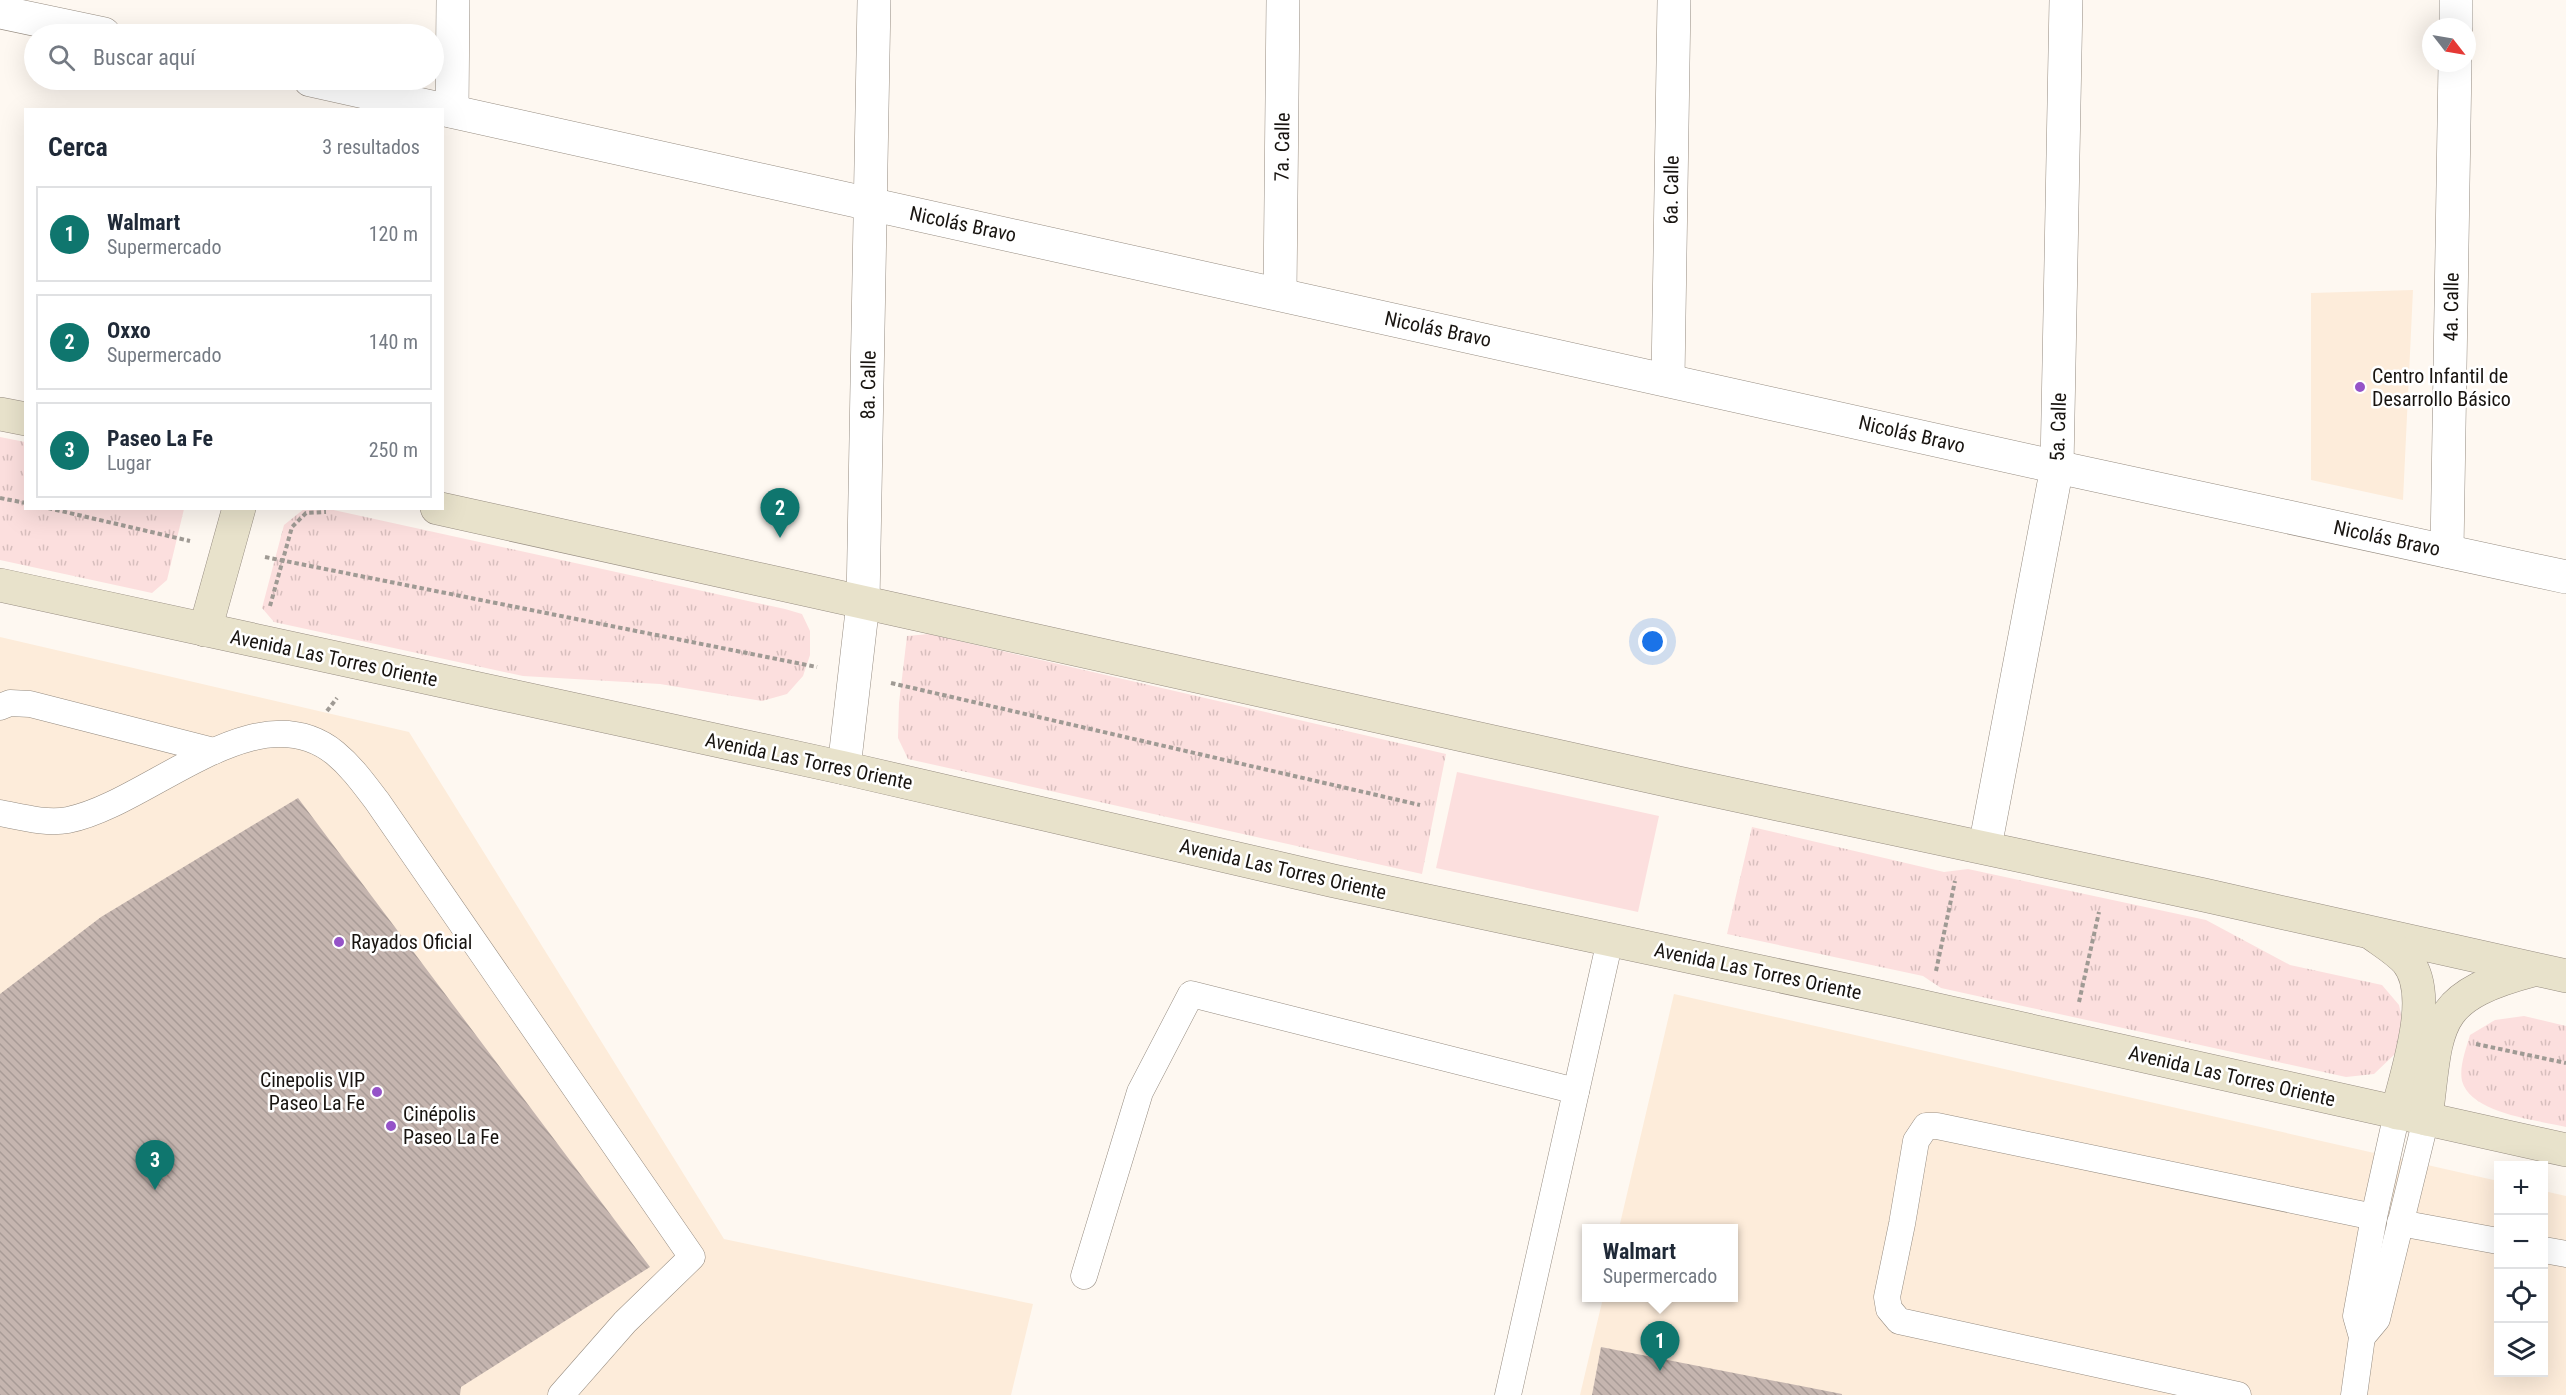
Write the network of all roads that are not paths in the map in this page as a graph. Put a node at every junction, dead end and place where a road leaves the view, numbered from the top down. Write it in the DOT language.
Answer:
graph roads {
  1 [pos="453,0"];
  2 [pos="874,0"];
  3 [pos="1283,0"];
  4 [pos="1674,0"];
  5 [pos="2066,0"];
  6 [pos="2456,0"];
  7 [pos="0,12"];
  8 [pos="63,13"];
  9 [pos="2456,18"];
  10 [pos="84,24"];
  11 [pos="2455,72"];
  12 [pos="355,90"];
  13 [pos="438,108"];
  14 [pos="444,109"];
  15 [pos="452,111"];
  16 [pos="872,204"];
  17 [pos="1280,294"];
  18 [pos="1668,379"];
  19 [pos="0,414"];
  20 [pos="24,419"];
  21 [pos="2057,467"];
  22 [pos="237,510"];
  23 [pos="444,510"];
  24 [pos="2447,551"];
  25 [pos="2566,577"];
  26 [pos="0,585"];
  27 [pos="863,603"];
  28 [pos="205,630"];
  29 [pos="0,707"];
  30 [pos="214,751"];
  31 [pos="844,768"];
  32 [pos="0,813"];
  33 [pos="1975,845"];
  34 [pos="2371,932"];
  35 [pos="1610,940"];
  36 [pos="2535,969"];
  37 [pos="2566,976"];
  38 [pos="1576,1091"];
  39 [pos="2412,1116"];
  40 [pos="2566,1150"];
  41 [pos="2374,1217"];
  42 [pos="2400,1223"];
  43 [pos="2494,1240"];
  44 [pos="2548,1251"];
  45 [pos="2566,1254"];
  46 [pos="1084,1276"];
  47 [pos="2362,1337"];
  48 [pos="561,1395"];
  49 [pos="1508,1395"];
  50 [pos="2238,1395"];
  51 [pos="2354,1395"];
  1 -- 15 [label="street"];
  2 -- 16 [label="street, 8a. Calle"];
  3 -- 17 [label="street, 7a. Calle"];
  4 -- 18 [label="street, 6a. Calle"];
  5 -- 21 [label="street, 5a. Calle"];
  6 -- 9 [label="street"];
  7 -- 8 [label="street"];
  8 -- 10 [label="street"];
  11 -- 24 [label="street, 4a. Calle"];
  12 -- 13 [label="street, Nicolás Bravo"];
  14 -- 15 [label="street, Nicolás Bravo"];
  15 -- 16 [label="street, Nicolás Bravo"];
  16 -- 17 [label="street, Nicolás Bravo"];
  16 -- 27 [label="street, 8a. Calle"];
  17 -- 18 [label="street, Nicolás Bravo"];
  18 -- 21 [label="street, Nicolás Bravo"];
  19 -- 20 [label="street"];
  21 -- 24 [label="street, Nicolás Bravo"];
  21 -- 33 [label="street, 5a. Calle"];
  22 -- 28 [label="street"];
  23 -- 27 [label="street"];
  24 -- 25 [label="street, Nicolás Bravo"];
  26 -- 28 [label="street, Avenida Las Torres Oriente"];
  27 -- 31 [label="street, 8a. Calle"];
  27 -- 33 [label="street"];
  28 -- 31 [label="street, Avenida Las Torres Oriente"];
  29 -- 30 [label="lane"];
  30 -- 32 [label="lane"];
  30 -- 48 [label="lane"];
  31 -- 35 [label="street, Avenida Las Torres Oriente"];
  33 -- 34 [label="street"];
  34 -- 36 [label="street"];
  34 -- 39 [label="street"];
  35 -- 38 [label="lane"];
  35 -- 39 [label="street, Avenida Las Torres Oriente"];
  36 -- 37 [label="street"];
  36 -- 39 [label="street"];
  38 -- 46 [label="lane"];
  38 -- 49 [label="lane"];
  39 -- 40 [label="street, Avenida Las Torres Oriente"];
  39 -- 41 [label="lane"];
  39 -- 42 [label="lane"];
  41 -- 47 [label="lane"];
  41 -- 50 [label="lane"];
  42 -- 43 [label="lane"];
  42 -- 47 [label="lane"];
  44 -- 45 [label="lane"];
  47 -- 51 [label="lane"];
}
